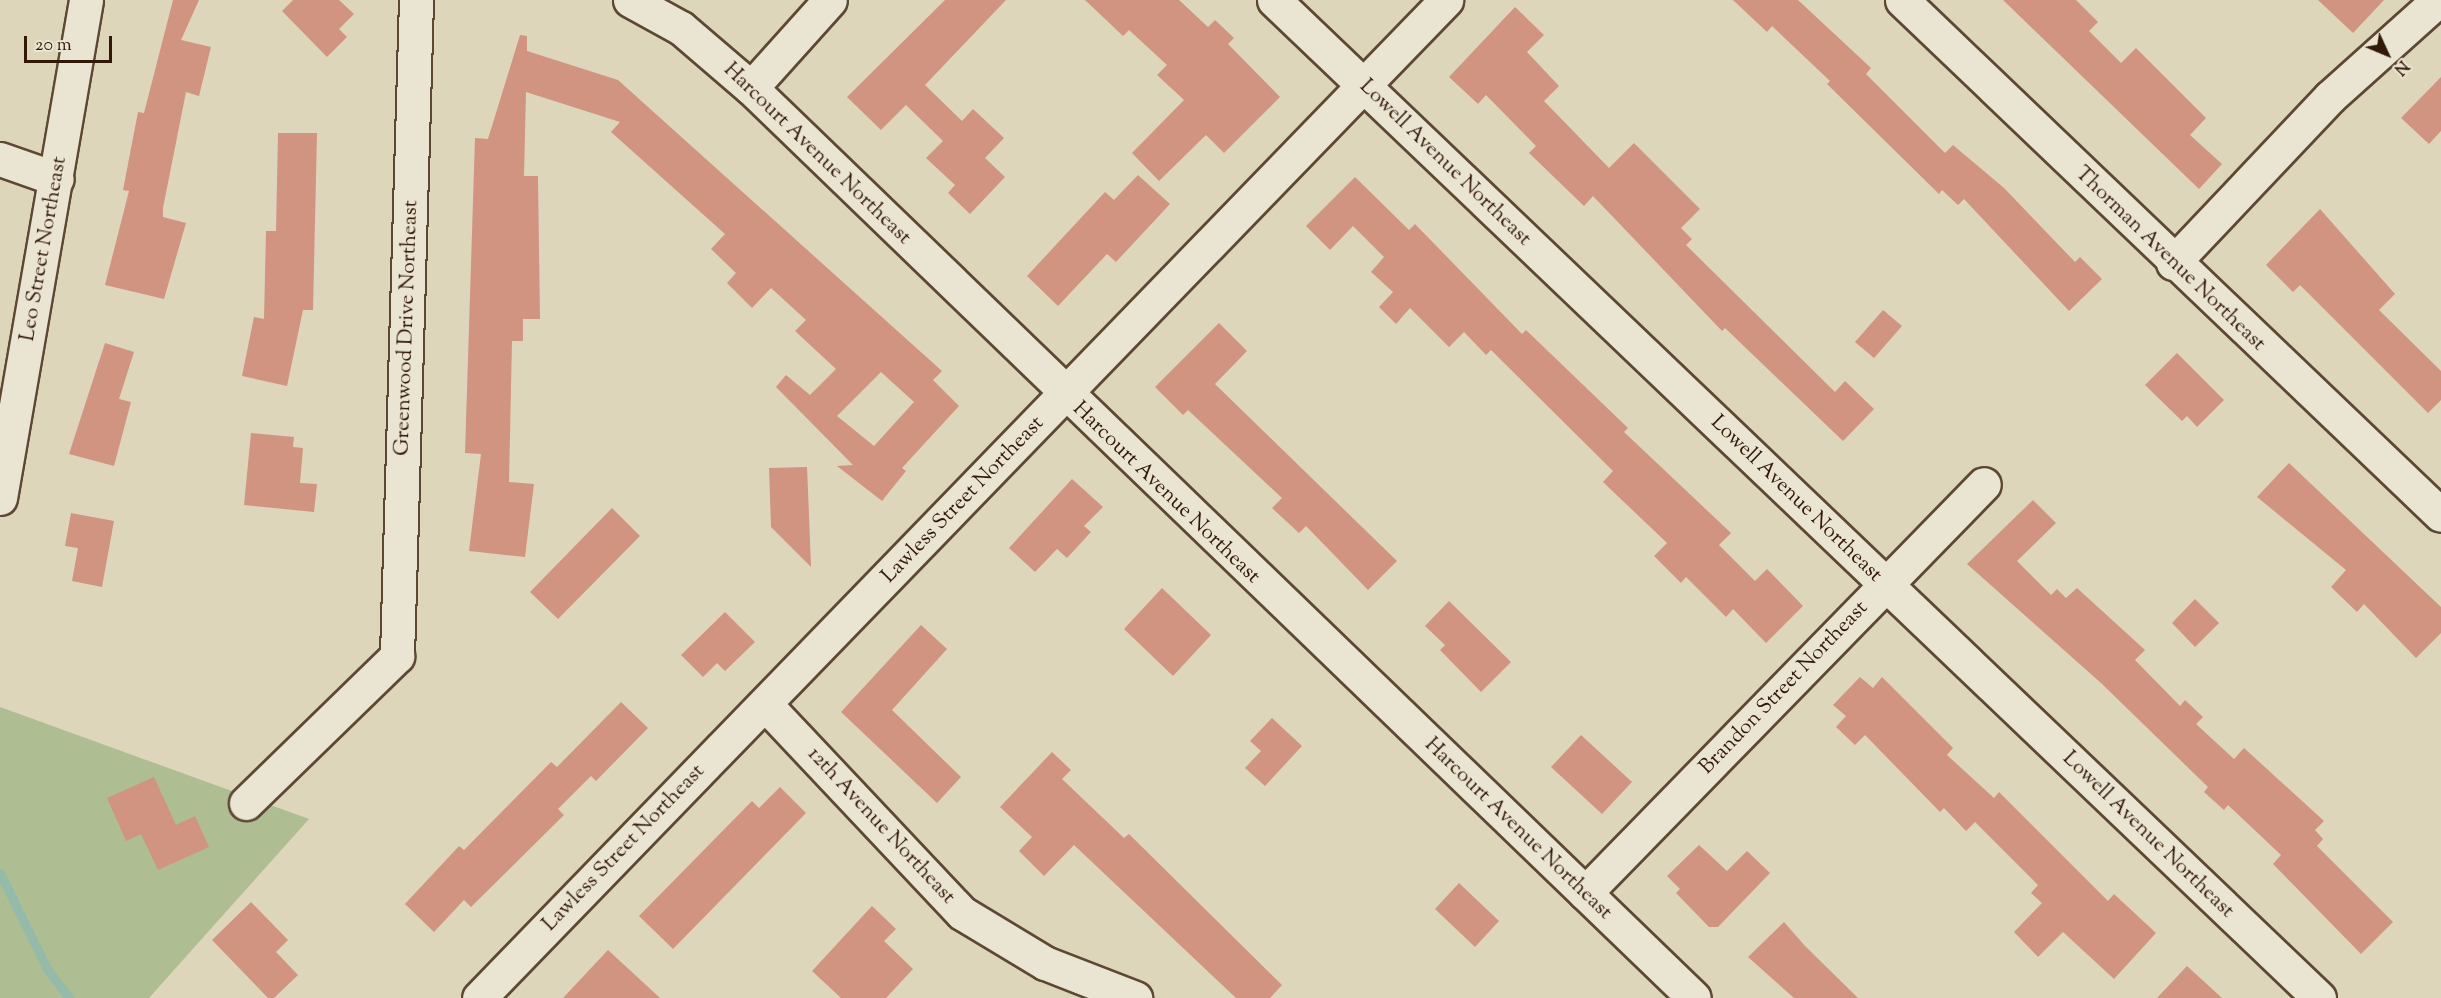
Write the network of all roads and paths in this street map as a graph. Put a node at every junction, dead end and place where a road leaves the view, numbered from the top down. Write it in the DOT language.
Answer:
graph roads {
  1 [pos="87,0"];
  2 [pos="416,0"];
  3 [pos="630,0"];
  4 [pos="830,0"];
  5 [pos="1274,0"];
  6 [pos="1446,0"];
  7 [pos="1902,0"];
  8 [pos="2439,0"];
  9 [pos="1364,85"];
  10 [pos="751,88"];
  11 [pos="0,159"];
  12 [pos="57,178"];
  13 [pos="2173,263"];
  14 [pos="1064,395"];
  15 [pos="1984,484"];
  16 [pos="0,498"];
  17 [pos="2441,515"];
  18 [pos="1886,585"];
  19 [pos="765,704"];
  20 [pos="246,803"];
  21 [pos="1585,893"];
  22 [pos="478,998"];
  23 [pos="1135,998"];
  24 [pos="1694,998"];
  25 [pos="2319,998"];
  1 -- 12 [label="street, Leo Street Northeast"];
  2 -- 20 [label="street, Greenwood Drive Northeast"];
  3 -- 10 [label="street, Harcourt Avenue Northeast"];
  4 -- 10 [label="street"];
  5 -- 9 [label="street, Lowell Avenue Northeast"];
  6 -- 9 [label="street, Lawless Street Northeast"];
  7 -- 13 [label="street, Thorman Avenue Northeast"];
  8 -- 13 [label="street"];
  9 -- 14 [label="street, Lawless Street Northeast"];
  9 -- 18 [label="street, Lowell Avenue Northeast"];
  10 -- 14 [label="street, Harcourt Avenue Northeast"];
  11 -- 12 [label="street"];
  12 -- 16 [label="street, Leo Street Northeast"];
  13 -- 17 [label="street, Thorman Avenue Northeast"];
  14 -- 19 [label="street, Lawless Street Northeast"];
  14 -- 21 [label="street, Harcourt Avenue Northeast"];
  15 -- 18 [label="street, Brandon Street Northeast"];
  18 -- 21 [label="street, Brandon Street Northeast"];
  18 -- 25 [label="street, Lowell Avenue Northeast"];
  19 -- 22 [label="street, Lawless Street Northeast"];
  19 -- 23 [label="street, 12th Avenue Northeast"];
  21 -- 24 [label="street, Harcourt Avenue Northeast"];
}
